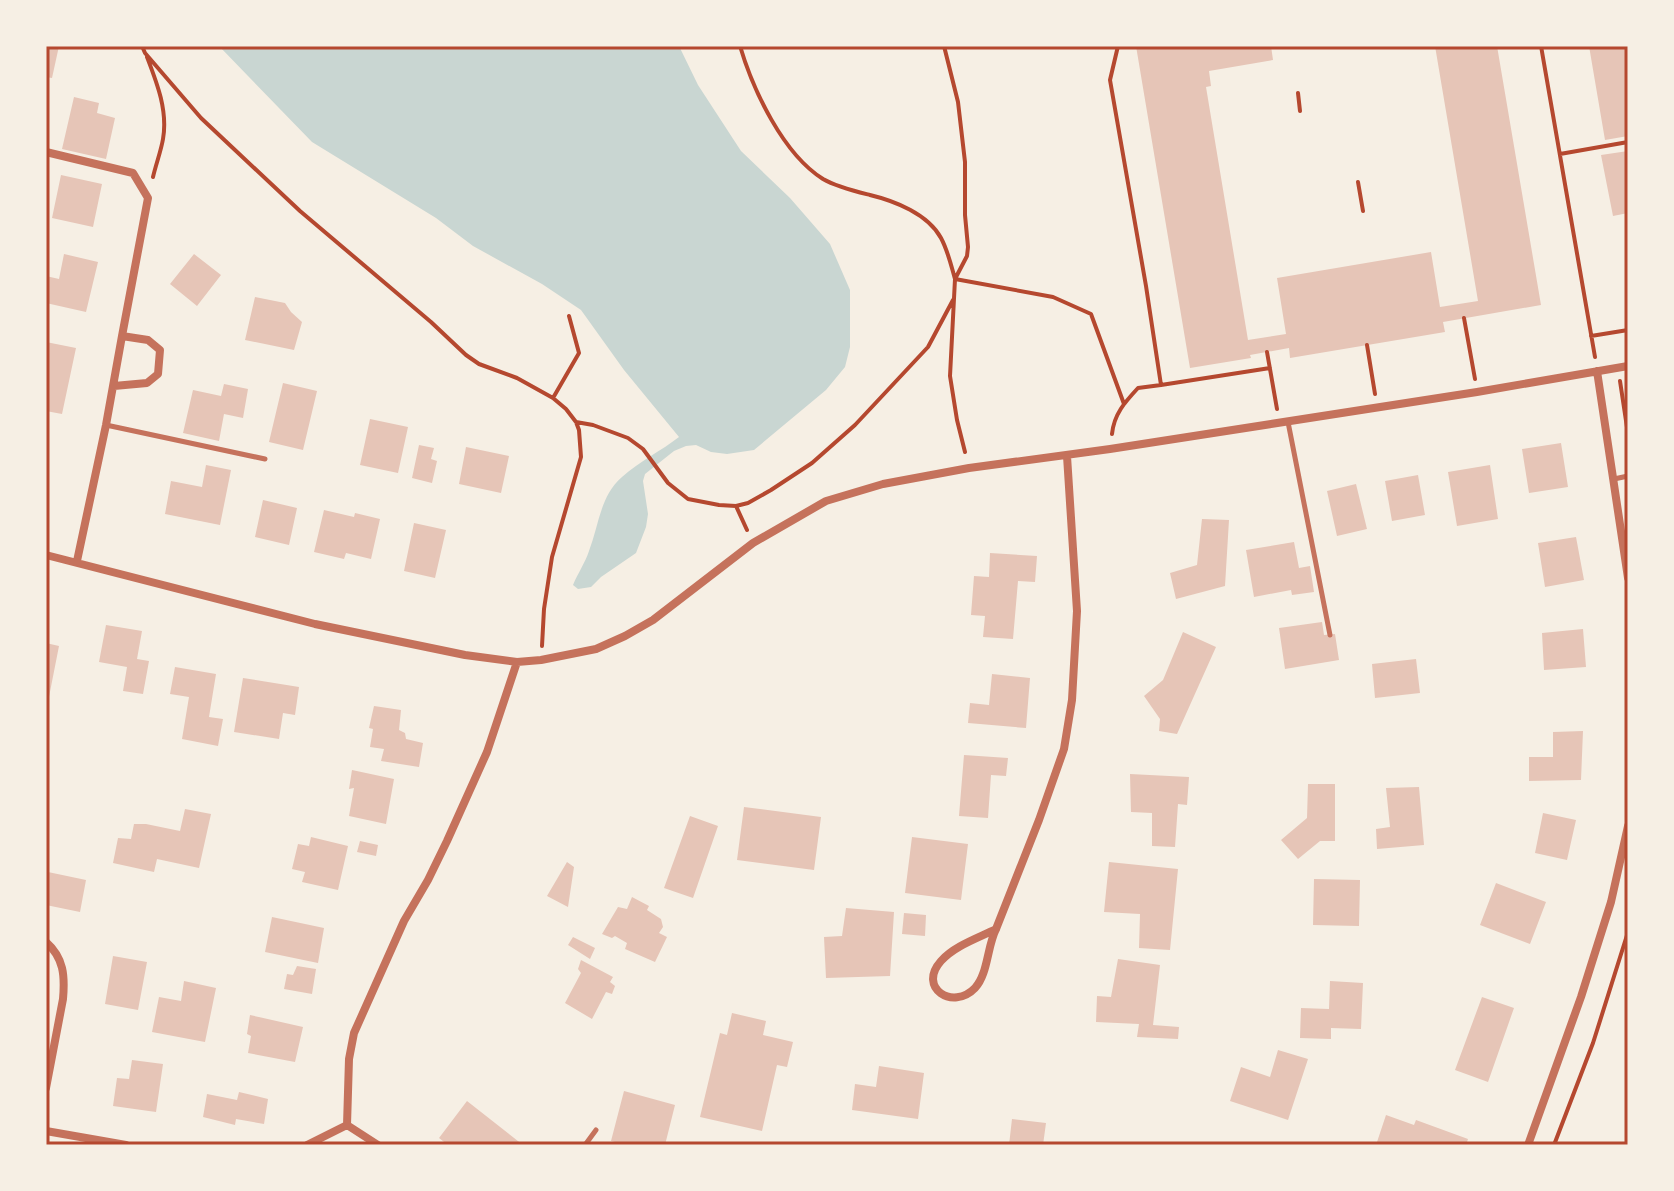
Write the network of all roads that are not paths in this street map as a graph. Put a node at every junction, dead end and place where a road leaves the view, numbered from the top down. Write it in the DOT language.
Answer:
graph roads {
  1 [pos="46,152"];
  2 [pos="122,336"];
  3 [pos="1623,367"];
  4 [pos="1597,371"];
  5 [pos="114,386"];
  6 [pos="1283,422"];
  7 [pos="106,425"];
  8 [pos="1067,456"];
  9 [pos="265,459"];
  10 [pos="1628,476"];
  11 [pos="1613,479"];
  12 [pos="46,555"];
  13 [pos="77,561"];
  14 [pos="1628,578"];
  15 [pos="1330,635"];
  16 [pos="517,662"];
  17 [pos="1628,826"];
  18 [pos="996,929"];
  19 [pos="46,942"];
  20 [pos="46,1088"];
  21 [pos="347,1125"];
  22 [pos="596,1130"];
  23 [pos="46,1131"];
  24 [pos="126,1145"];
  25 [pos="307,1145"];
  26 [pos="378,1145"];
  27 [pos="585,1145"];
  28 [pos="1528,1145"];
  1 -- 2 [label="street"];
  2 -- 5 [label="street"];
  2 -- 5 [label="street"];
  3 -- 4 [label="street"];
  4 -- 6 [label="street"];
  4 -- 11 [label="street"];
  5 -- 7 [label="street"];
  6 -- 8 [label="street"];
  6 -- 15 [label="lane"];
  7 -- 9 [label="lane"];
  7 -- 13 [label="street"];
  8 -- 16 [label="street"];
  8 -- 18 [label="street"];
  10 -- 11 [label="lane"];
  11 -- 14 [label="street"];
  12 -- 13 [label="street"];
  13 -- 16 [label="street"];
  16 -- 21 [label="street"];
  17 -- 28 [label="street"];
  18 -- 18 [label="street"];
  19 -- 20 [label="street"];
  21 -- 25 [label="street"];
  21 -- 26 [label="street"];
  22 -- 27 [label="lane"];
  23 -- 24 [label="street"];
}
